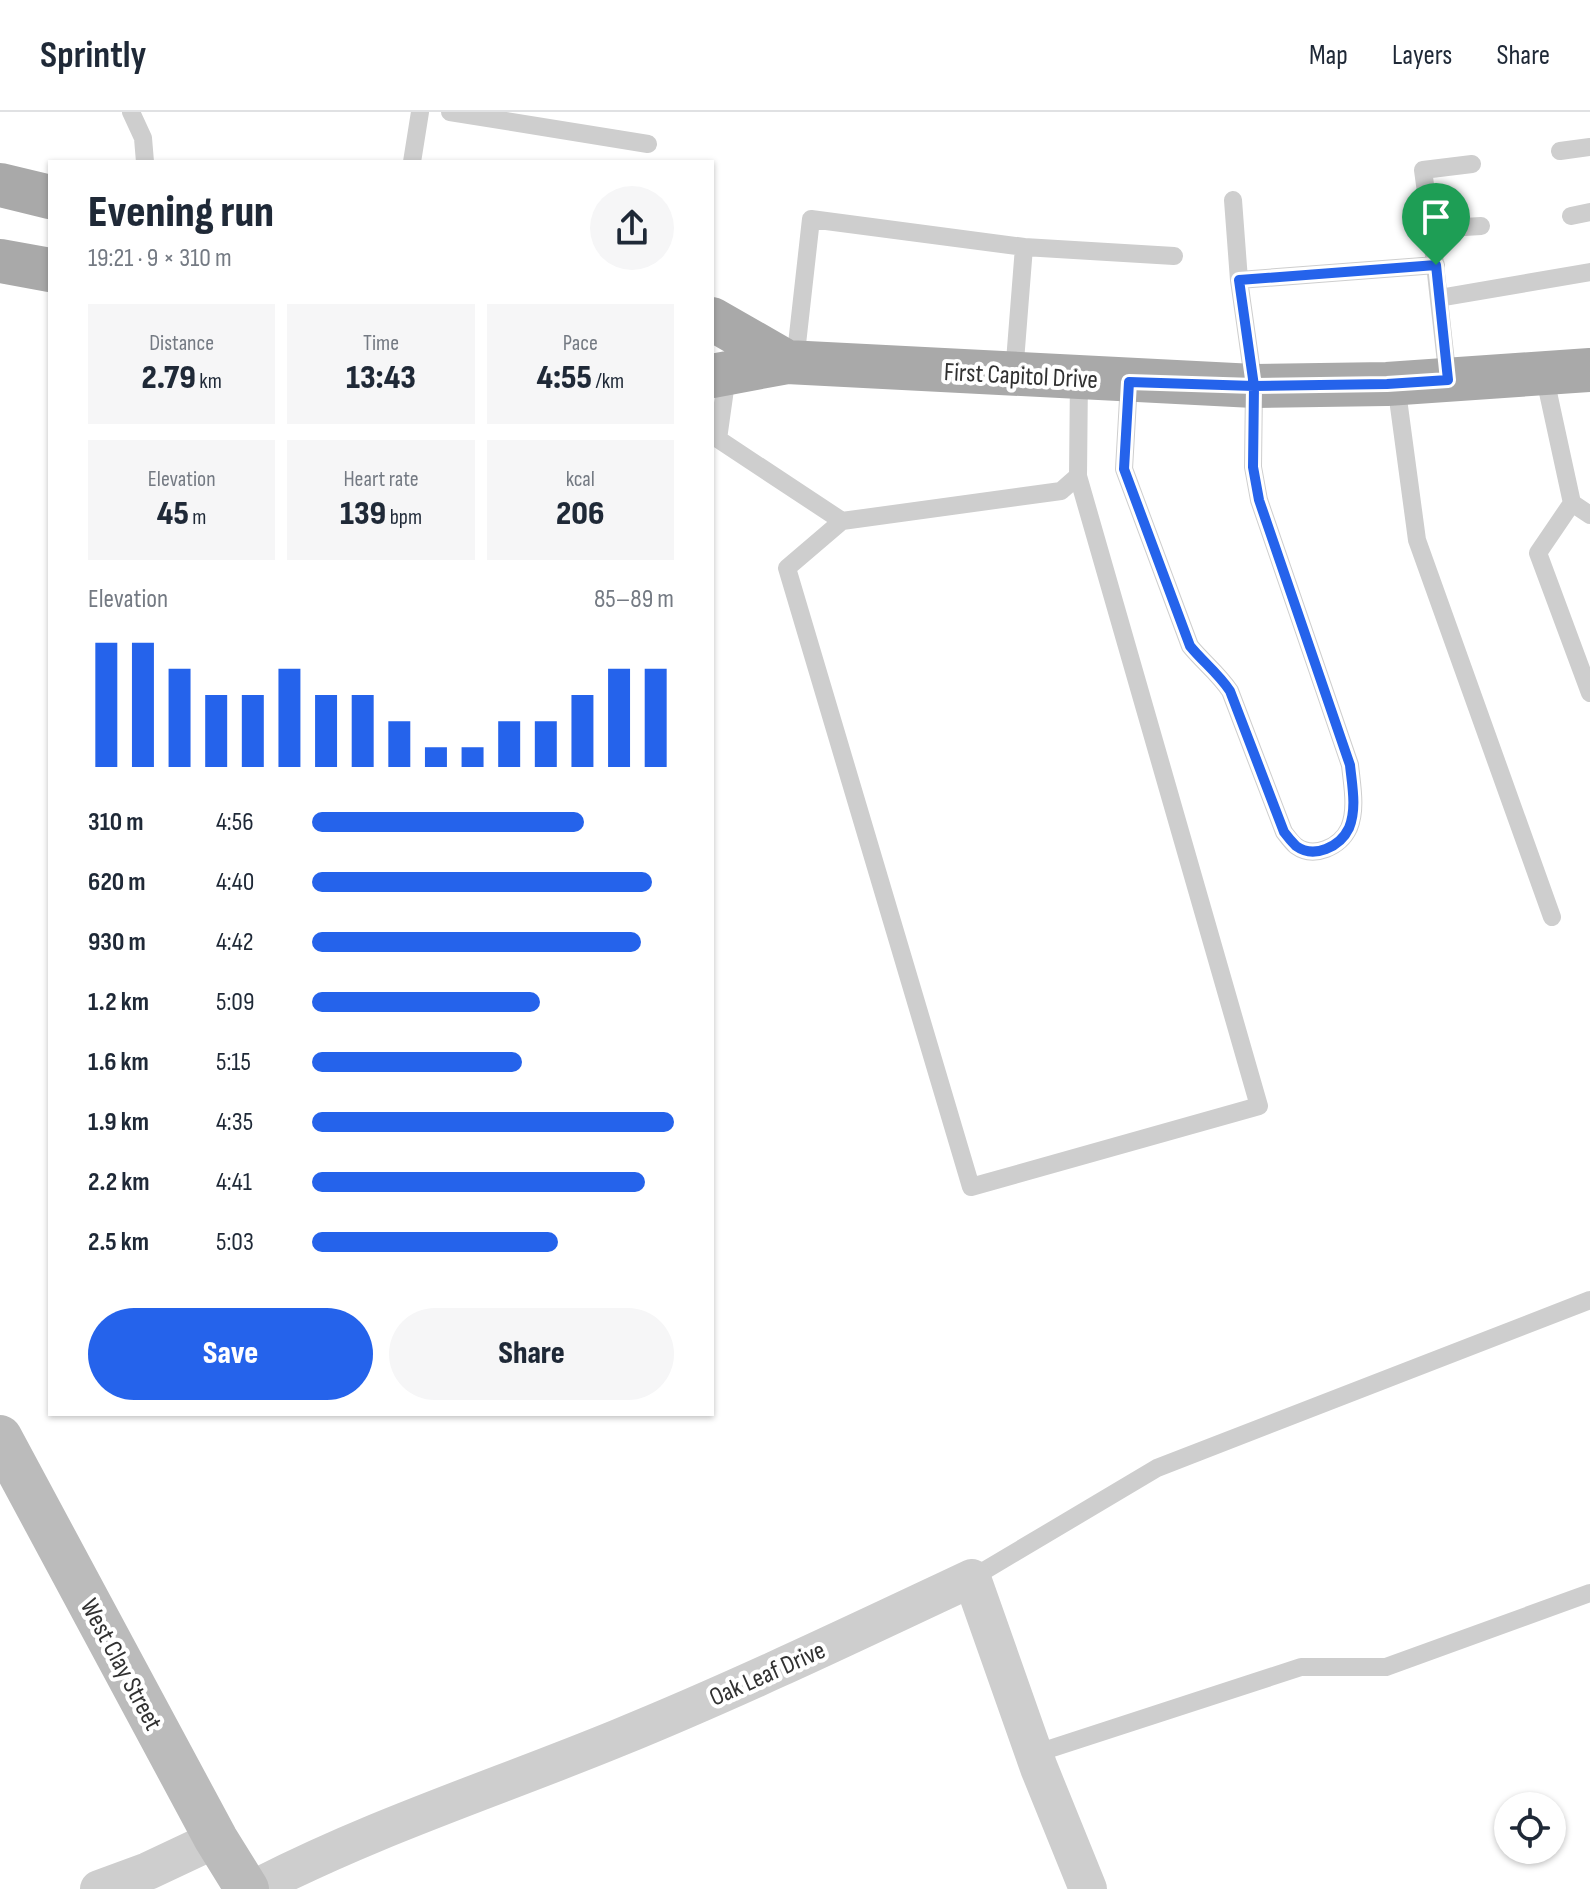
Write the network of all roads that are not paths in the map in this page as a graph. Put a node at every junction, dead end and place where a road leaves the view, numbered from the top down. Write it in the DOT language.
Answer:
graph roads {
  1 [pos="131,112"];
  2 [pos="420,112"];
  3 [pos="450,112"];
  4 [pos="648,144"];
  5 [pos="1590,147"];
  6 [pos="1560,151"];
  7 [pos="145,160"];
  8 [pos="412,160"];
  9 [pos="1472,164"];
  10 [pos="0,185"];
  11 [pos="48,197"];
  12 [pos="1233,200"];
  13 [pos="1590,212"];
  14 [pos="1571,216"];
  15 [pos="1481,226"];
  16 [pos="1431,229"];
  17 [pos="1024,247"];
  18 [pos="1174,256"];
  19 [pos="0,261"];
  20 [pos="1436,265"];
  21 [pos="48,270"];
  22 [pos="1590,272"];
  23 [pos="1239,280"];
  24 [pos="1439,298"];
  25 [pos="724,351"];
  26 [pos="791,362"];
  27 [pos="1590,370"];
  28 [pos="1014,374"];
  29 [pos="1544,374"];
  30 [pos="1079,376"];
  31 [pos="1448,380"];
  32 [pos="1129,382"];
  33 [pos="1396,384"];
  34 [pos="1254,386"];
  35 [pos="715,441"];
  36 [pos="1078,476"];
  37 [pos="1572,503"];
  38 [pos="1590,515"];
  39 [pos="842,521"];
  40 [pos="1590,693"];
  41 [pos="1552,917"];
  42 [pos="1590,1300"];
  43 [pos="0,1437"];
  44 [pos="972,1578"];
  45 [pos="1590,1593"];
  46 [pos="1034,1754"];
  47 [pos="216,1839"];
  48 [pos="99,1889"];
  49 [pos="247,1889"];
  50 [pos="254,1889"];
  51 [pos="1088,1889"];
  1 -- 7 [label="lane"];
  2 -- 8 [label="lane"];
  3 -- 4 [label="lane"];
  5 -- 6 [label="lane"];
  9 -- 16 [label="lane"];
  10 -- 11 [label="main road"];
  12 -- 23 [label="lane"];
  13 -- 14 [label="lane"];
  15 -- 16 [label="lane"];
  16 -- 20 [label="lane"];
  17 -- 18 [label="lane"];
  17 -- 26 [label="lane"];
  17 -- 28 [label="lane"];
  19 -- 21 [label="main road"];
  20 -- 23 [label="lane"];
  20 -- 24 [label="lane"];
  22 -- 24 [label="lane"];
  23 -- 34 [label="lane"];
  24 -- 31 [label="lane"];
  25 -- 26 [label="main road, First Capitol Drive"];
  25 -- 35 [label="lane"];
  26 -- 28 [label="main road, First Capitol Drive"];
  27 -- 29 [label="main road, First Capitol Drive"];
  28 -- 30 [label="main road, First Capitol Drive"];
  29 -- 31 [label="main road, First Capitol Drive"];
  29 -- 37 [label="lane"];
  30 -- 32 [label="main road, First Capitol Drive"];
  30 -- 36 [label="lane"];
  31 -- 33 [label="main road, First Capitol Drive"];
  32 -- 34 [label="main road, First Capitol Drive"];
  32 -- 34 [label="lane"];
  33 -- 34 [label="main road, First Capitol Drive"];
  33 -- 41 [label="lane"];
  35 -- 39 [label="lane"];
  36 -- 39 [label="lane"];
  36 -- 39 [label="lane"];
  37 -- 38 [label="lane"];
  37 -- 40 [label="lane"];
  42 -- 44 [label="lane"];
  43 -- 47 [label="main road, West Clay Street"];
  44 -- 46 [label="street"];
  44 -- 50 [label="street, Oak Leaf Drive"];
  45 -- 46 [label="lane"];
  46 -- 51 [label="street"];
  47 -- 48 [label="street"];
  47 -- 49 [label="main road, West Clay Street"];
}
